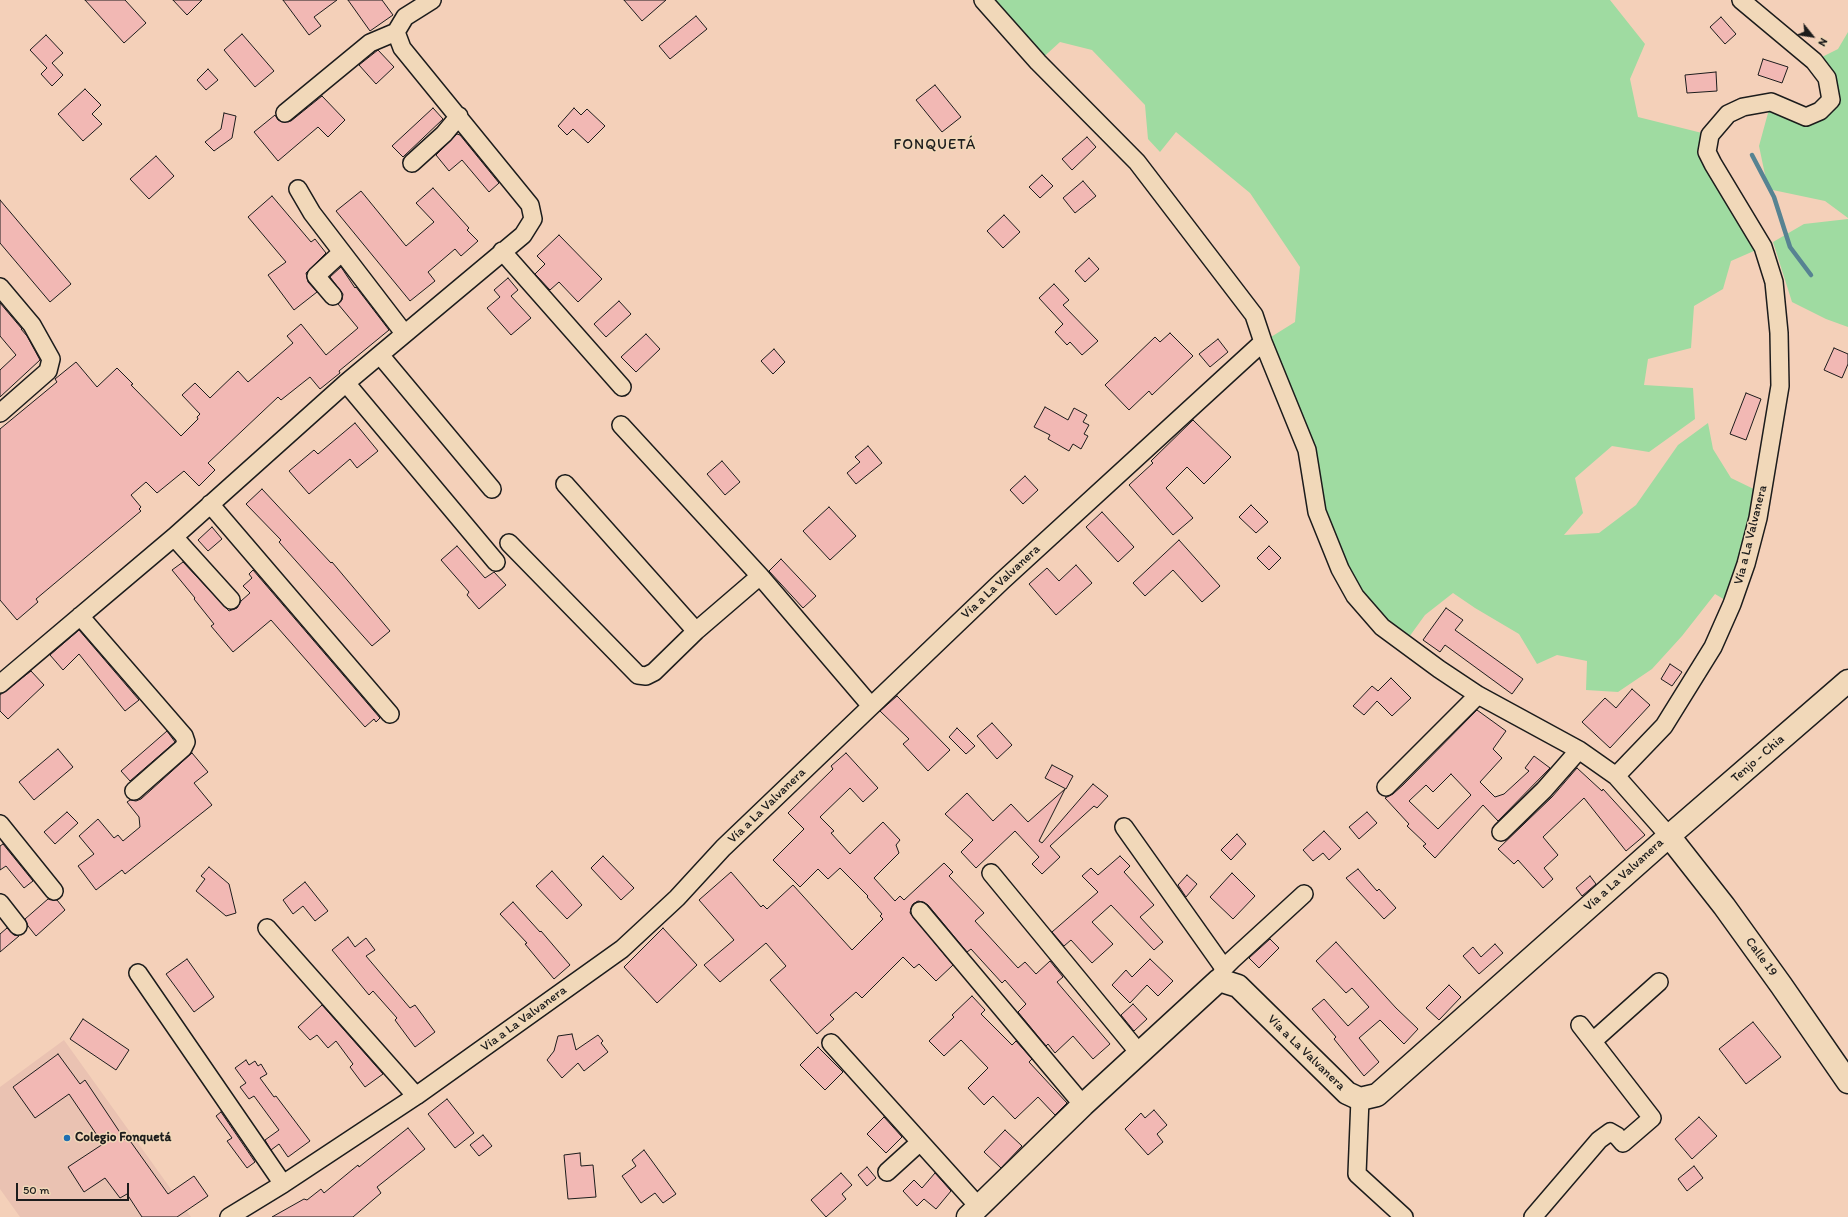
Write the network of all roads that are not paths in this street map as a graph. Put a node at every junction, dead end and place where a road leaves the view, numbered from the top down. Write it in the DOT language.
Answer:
graph roads {
  1 [pos="432,0"];
  2 [pos="983,0"];
  3 [pos="1741,0"];
  4 [pos="396,32"];
  5 [pos="285,113"];
  6 [pos="459,116"];
  7 [pos="412,163"];
  8 [pos="298,189"];
  9 [pos="502,251"];
  10 [pos="342,252"];
  11 [pos="0,287"];
  12 [pos="333,296"];
  13 [pos="404,334"];
  14 [pos="1263,342"];
  15 [pos="380,355"];
  16 [pos="346,383"];
  17 [pos="622,387"];
  18 [pos="0,413"];
  19 [pos="621,425"];
  20 [pos="565,484"];
  21 [pos="492,489"];
  22 [pos="210,504"];
  23 [pos="174,537"];
  24 [pos="509,543"];
  25 [pos="496,562"];
  26 [pos="760,576"];
  27 [pos="230,600"];
  28 [pos="87,614"];
  29 [pos="696,631"];
  30 [pos="1848,681"];
  31 [pos="0,684"];
  32 [pos="1478,695"];
  33 [pos="871,706"];
  34 [pos="390,714"];
  35 [pos="1579,750"];
  36 [pos="1616,776"];
  37 [pos="1386,788"];
  38 [pos="134,791"];
  39 [pos="0,824"];
  40 [pos="1124,827"];
  41 [pos="1501,832"];
  42 [pos="1669,836"];
  43 [pos="991,873"];
  44 [pos="54,891"];
  45 [pos="1304,894"];
  46 [pos="0,903"];
  47 [pos="920,912"];
  48 [pos="18,926"];
  49 [pos="267,928"];
  50 [pos="138,973"];
  51 [pos="1222,974"];
  52 [pos="1659,982"];
  53 [pos="1580,1025"];
  54 [pos="1593,1041"];
  55 [pos="831,1043"];
  56 [pos="1140,1054"];
  57 [pos="1848,1082"];
  58 [pos="416,1096"];
  59 [pos="1360,1099"];
  60 [pos="1083,1105"];
  61 [pos="920,1142"];
  62 [pos="887,1172"];
  63 [pos="283,1184"];
  64 [pos="973,1212"];
  65 [pos="229,1217"];
  66 [pos="1404,1217"];
  67 [pos="1533,1217"];
  1 -- 4 [label="street"];
  2 -- 14 [label="street"];
  3 -- 36 [label="street, Vía a La Valvanera"];
  4 -- 5 [label="street"];
  4 -- 6 [label="street"];
  6 -- 7 [label="street"];
  6 -- 9 [label="street"];
  8 -- 10 [label="street"];
  9 -- 13 [label="street"];
  9 -- 17 [label="street"];
  10 -- 12 [label="street"];
  10 -- 13 [label="street"];
  11 -- 18 [label="street"];
  13 -- 15 [label="street"];
  14 -- 32 [label="street"];
  14 -- 33 [label="street, Vía a La Valvanera"];
  15 -- 16 [label="street"];
  15 -- 21 [label="street"];
  16 -- 22 [label="street"];
  16 -- 25 [label="street"];
  19 -- 26 [label="street"];
  20 -- 29 [label="street"];
  22 -- 23 [label="street"];
  22 -- 34 [label="street"];
  23 -- 27 [label="street"];
  23 -- 28 [label="street"];
  24 -- 29 [label="street"];
  26 -- 29 [label="street"];
  26 -- 33 [label="street"];
  28 -- 31 [label="street"];
  28 -- 38 [label="street"];
  30 -- 42 [label="street, Tenjo - Chia"];
  32 -- 35 [label="street"];
  32 -- 37 [label="street"];
  33 -- 58 [label="street, Vía a La Valvanera"];
  35 -- 36 [label="street"];
  35 -- 41 [label="street"];
  36 -- 42 [label="street, Vía a La Valvanera"];
  39 -- 44 [label="street"];
  40 -- 51 [label="street"];
  42 -- 57 [label="street, Calle 19"];
  42 -- 59 [label="street, Vía a La Valvanera"];
  43 -- 56 [label="street"];
  45 -- 51 [label="street"];
  46 -- 48 [label="street"];
  47 -- 60 [label="street"];
  49 -- 58 [label="street"];
  50 -- 63 [label="street"];
  51 -- 56 [label="street"];
  51 -- 59 [label="street, Vía a La Valvanera"];
  52 -- 54 [label="street"];
  53 -- 54 [label="street"];
  54 -- 67 [label="street"];
  55 -- 61 [label="street"];
  56 -- 60 [label="street"];
  58 -- 63 [label="street, Vía a La Valvanera"];
  59 -- 66 [label="street"];
  60 -- 64 [label="street"];
  61 -- 62 [label="street"];
  61 -- 64 [label="street"];
  63 -- 65 [label="street, Vía a La Valvanera"];
}
